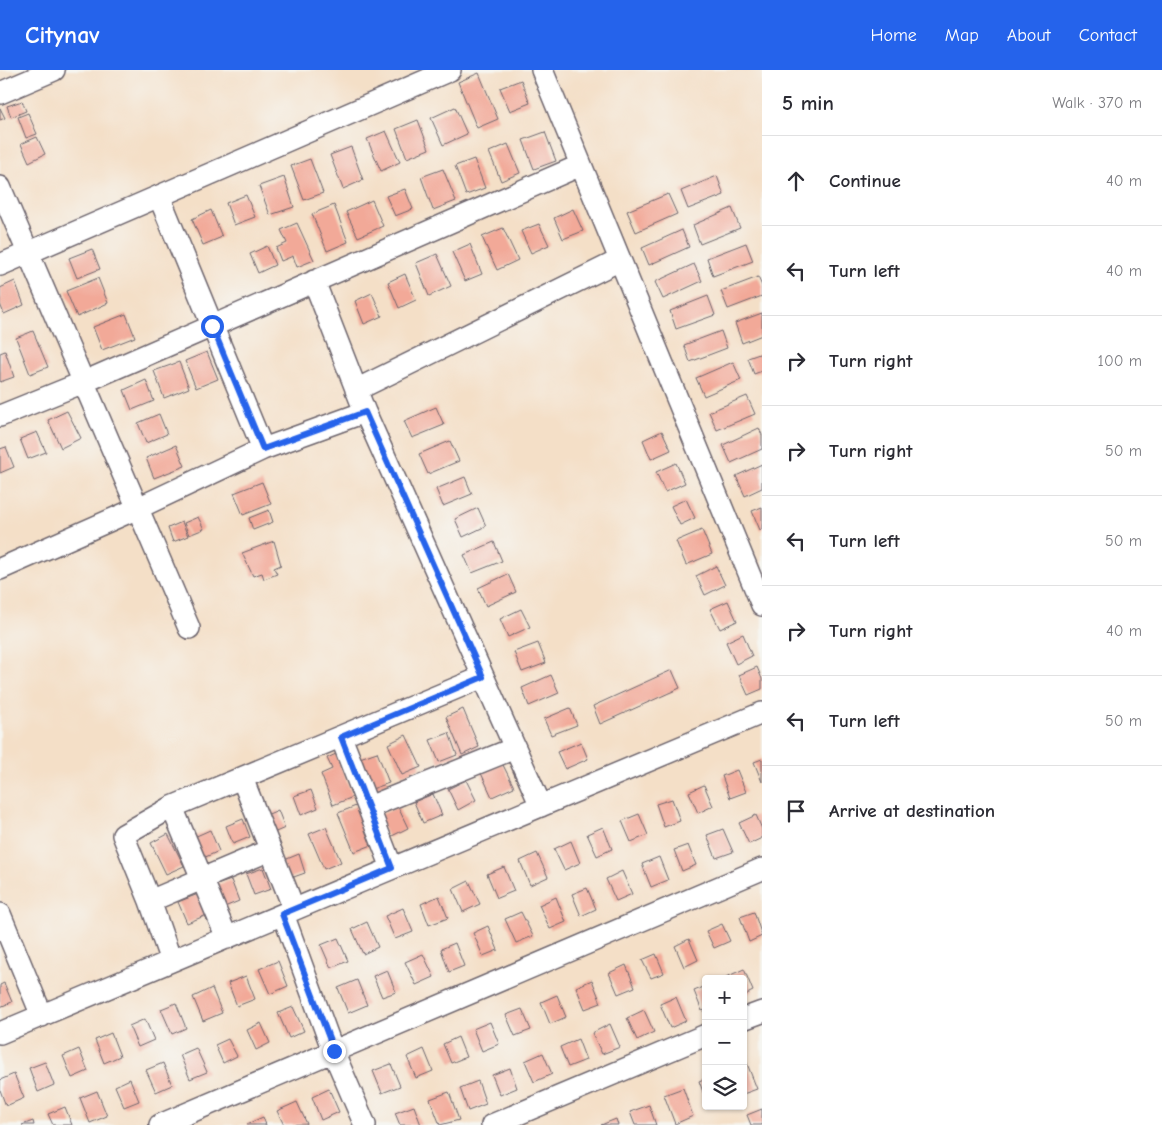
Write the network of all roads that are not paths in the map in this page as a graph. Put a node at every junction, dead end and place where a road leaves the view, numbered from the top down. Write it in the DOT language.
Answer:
graph roads {
  1 [pos="54,70"];
  2 [pos="450,70"];
  3 [pos="542,70"];
  4 [pos="0,93"];
  5 [pos="581,165"];
  6 [pos="0,187"];
  7 [pos="159,196"];
  8 [pos="28,252"];
  9 [pos="620,260"];
  10 [pos="0,264"];
  11 [pos="314,282"];
  12 [pos="212,326"];
  13 [pos="84,382"];
  14 [pos="356,390"];
  15 [pos="365,412"];
  16 [pos="0,416"];
  17 [pos="263,449"];
  18 [pos="138,508"];
  19 [pos="0,569"];
  20 [pos="762,605"];
  21 [pos="189,628"];
  22 [pos="483,677"];
  23 [pos="762,712"];
  24 [pos="341,737"];
  25 [pos="515,748"];
  26 [pos="242,778"];
  27 [pos="541,806"];
  28 [pos="172,807"];
  29 [pos="369,807"];
  30 [pos="270,850"];
  31 [pos="392,868"];
  32 [pos="762,869"];
  33 [pos="201,879"];
  34 [pos="150,901"];
  35 [pos="288,912"];
  36 [pos="0,914"];
  37 [pos="227,938"];
  38 [pos="171,961"];
  39 [pos="762,1012"];
  40 [pos="42,1016"];
  41 [pos="747,1018"];
  42 [pos="0,1033"];
  43 [pos="702,1037"];
  44 [pos="334,1051"];
  45 [pos="160,1125"];
  46 [pos="365,1125"];
  47 [pos="492,1125"];
  1 -- 4 [label="street"];
  2 -- 7 [label="street"];
  3 -- 5 [label="street"];
  5 -- 9 [label="street"];
  5 -- 11 [label="street"];
  6 -- 8 [label="street"];
  7 -- 8 [label="street"];
  7 -- 12 [label="street"];
  8 -- 10 [label="street"];
  8 -- 13 [label="street"];
  9 -- 14 [label="street"];
  9 -- 20 [label="street"];
  11 -- 12 [label="street"];
  11 -- 14 [label="street"];
  12 -- 13 [label="street"];
  12 -- 17 [label="street"];
  13 -- 16 [label="street"];
  13 -- 18 [label="street"];
  14 -- 15 [label="street"];
  15 -- 17 [label="street"];
  15 -- 22 [label="street"];
  17 -- 18 [label="street"];
  18 -- 19 [label="street"];
  18 -- 21 [label="street"];
  22 -- 24 [label="street"];
  22 -- 25 [label="street"];
  23 -- 27 [label="street"];
  24 -- 26 [label="street"];
  24 -- 29 [label="street"];
  25 -- 27 [label="street"];
  25 -- 29 [label="street"];
  26 -- 28 [label="street"];
  26 -- 30 [label="street"];
  27 -- 31 [label="street"];
  28 -- 33 [label="street"];
  28 -- 34 [label="street"];
  29 -- 31 [label="street"];
  30 -- 33 [label="street"];
  30 -- 35 [label="street"];
  31 -- 35 [label="street"];
  32 -- 44 [label="street"];
  33 -- 34 [label="street"];
  33 -- 37 [label="street"];
  34 -- 38 [label="street"];
  35 -- 37 [label="street"];
  35 -- 44 [label="street"];
  36 -- 40 [label="street"];
  37 -- 38 [label="street"];
  38 -- 40 [label="street"];
  39 -- 41 [label="street"];
  40 -- 42 [label="street"];
  43 -- 47 [label="street"];
  44 -- 45 [label="street"];
  44 -- 46 [label="street"];
}
